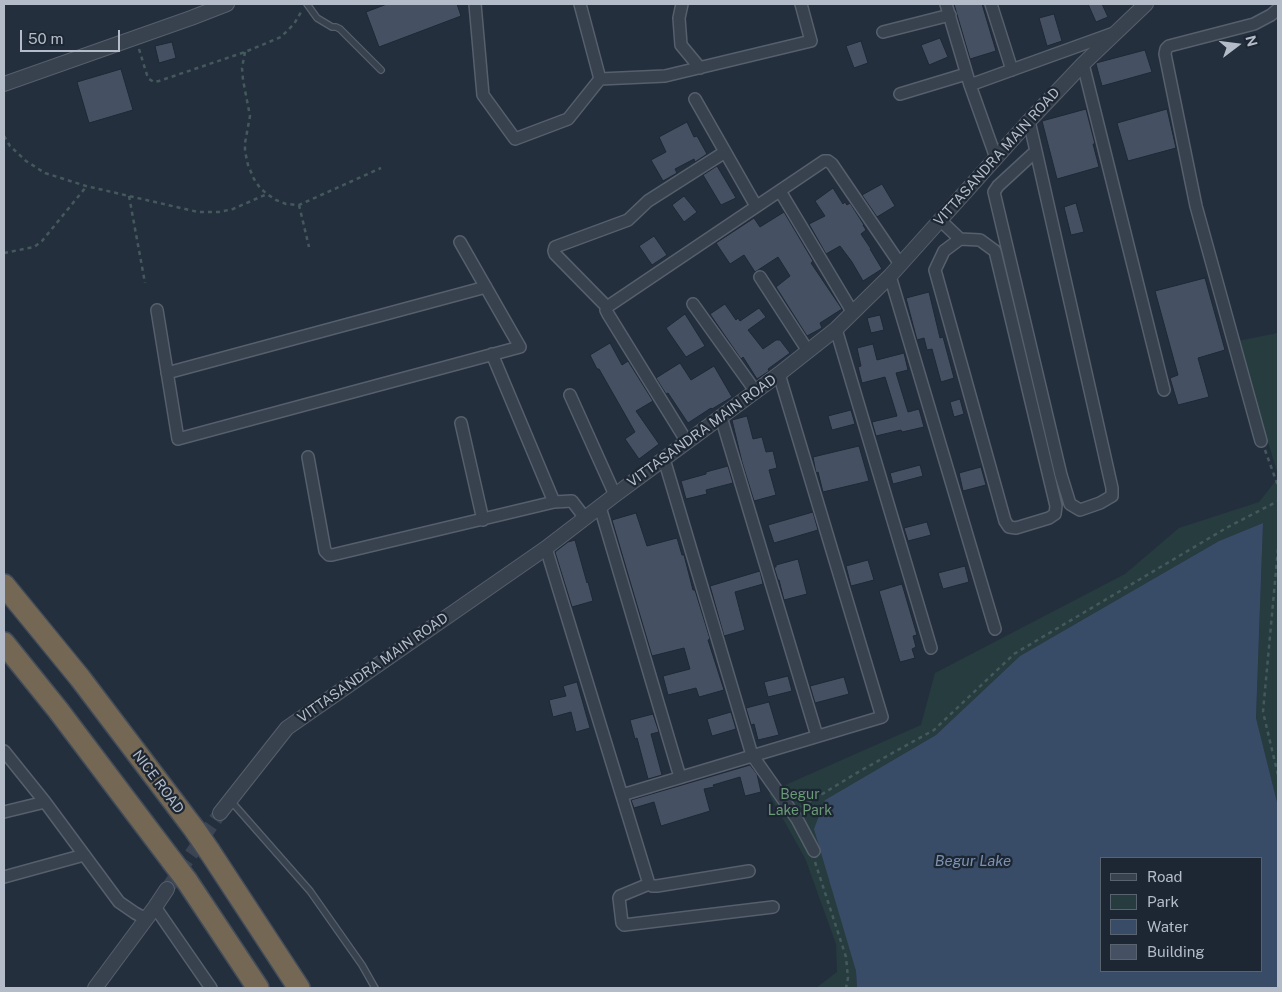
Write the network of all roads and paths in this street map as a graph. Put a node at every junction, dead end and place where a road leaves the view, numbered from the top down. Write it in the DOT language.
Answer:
graph roads {
  1 [pos="227,4"];
  2 [pos="306,4"];
  3 [pos="475,4"];
  4 [pos="580,4"];
  5 [pos="682,4"];
  6 [pos="801,4"];
  7 [pos="991,4"];
  8 [pos="1146,4"];
  9 [pos="948,9"];
  10 [pos="1278,9"];
  11 [pos="302,11"];
  12 [pos="882,32"];
  13 [pos="1114,33"];
  14 [pos="135,38"];
  15 [pos="246,52"];
  16 [pos="1083,64"];
  17 [pos="700,68"];
  18 [pos="381,70"];
  19 [pos="1012,70"];
  20 [pos="600,79"];
  21 [pos="968,79"];
  22 [pos="4,84"];
  23 [pos="900,94"];
  24 [pos="695,99"];
  25 [pos="1029,121"];
  26 [pos="4,136"];
  27 [pos="1036,150"];
  28 [pos="725,152"];
  29 [pos="996,158"];
  30 [pos="382,168"];
  31 [pos="86,186"];
  32 [pos="780,191"];
  33 [pos="267,194"];
  34 [pos="129,196"];
  35 [pos="300,205"];
  36 [pos="756,206"];
  37 [pos="940,220"];
  38 [pos="960,239"];
  39 [pos="460,242"];
  40 [pos="309,247"];
  41 [pos="4,253"];
  42 [pos="900,264"];
  43 [pos="890,276"];
  44 [pos="760,277"];
  45 [pos="145,283"];
  46 [pos="486,287"];
  47 [pos="692,304"];
  48 [pos="607,307"];
  49 [pos="157,310"];
  50 [pos="853,312"];
  51 [pos="836,329"];
  52 [pos="808,351"];
  53 [pos="492,354"];
  54 [pos="167,373"];
  55 [pos="779,374"];
  56 [pos="1164,390"];
  57 [pos="756,392"];
  58 [pos="570,395"];
  59 [pos="721,417"];
  60 [pos="461,423"];
  61 [pos="1261,441"];
  62 [pos="687,442"];
  63 [pos="308,457"];
  64 [pos="664,459"];
  65 [pos="1278,486"];
  66 [pos="615,495"];
  67 [pos="1278,501"];
  68 [pos="554,502"];
  69 [pos="600,506"];
  70 [pos="585,518"];
  71 [pos="483,520"];
  72 [pos="546,548"];
  73 [pos="1278,549"];
  74 [pos="4,585"];
  75 [pos="995,629"];
  76 [pos="4,643"];
  77 [pos="931,648"];
  78 [pos="818,736"];
  79 [pos="4,751"];
  80 [pos="752,755"];
  81 [pos="1278,775"];
  82 [pos="680,777"];
  83 [pos="622,795"];
  84 [pos="230,800"];
  85 [pos="45,802"];
  86 [pos="798,809"];
  87 [pos="4,812"];
  88 [pos="220,813"];
  89 [pos="813,853"];
  90 [pos="84,855"];
  91 [pos="749,871"];
  92 [pos="4,877"];
  93 [pos="649,884"];
  94 [pos="167,888"];
  95 [pos="773,907"];
  96 [pos="150,913"];
  97 [pos="95,988"];
  98 [pos="211,988"];
  99 [pos="258,988"];
  100 [pos="299,988"];
  101 [pos="375,988"];
  102 [pos="846,988"];
  1 -- 14 [label="street"];
  2 -- 18 [label="lane"];
  3 -- 20 [label="street"];
  4 -- 20 [label="street"];
  5 -- 17 [label="street"];
  6 -- 17 [label="street"];
  7 -- 19 [label="street"];
  8 -- 13 [label="street, VITTASANDRA MAIN ROAD"];
  9 -- 12 [label="street"];
  9 -- 21 [label="street"];
  10 -- 61 [label="street"];
  11 -- 15 [label="path"];
  13 -- 16 [label="street, VITTASANDRA MAIN ROAD"];
  13 -- 19 [label="street"];
  14 -- 15 [label="path"];
  14 -- 22 [label="street"];
  15 -- 33 [label="path"];
  16 -- 25 [label="street, VITTASANDRA MAIN ROAD"];
  16 -- 56 [label="street"];
  17 -- 20 [label="street"];
  19 -- 21 [label="street"];
  21 -- 23 [label="street"];
  21 -- 29 [label="street"];
  24 -- 28 [label="street"];
  25 -- 27 [label="street"];
  25 -- 29 [label="street, VITTASANDRA MAIN ROAD"];
  26 -- 31 [label="path"];
  27 -- 27 [label="street"];
  28 -- 36 [label="street"];
  28 -- 48 [label="street"];
  29 -- 37 [label="street, VITTASANDRA MAIN ROAD"];
  30 -- 35 [label="path"];
  31 -- 34 [label="path"];
  31 -- 41 [label="path"];
  32 -- 36 [label="street"];
  32 -- 42 [label="street"];
  32 -- 50 [label="street"];
  33 -- 34 [label="path"];
  33 -- 35 [label="path"];
  34 -- 45 [label="path"];
  35 -- 40 [label="path"];
  36 -- 48 [label="street"];
  37 -- 38 [label="street"];
  37 -- 42 [label="street, VITTASANDRA MAIN ROAD"];
  38 -- 38 [label="street"];
  39 -- 46 [label="street"];
  42 -- 43 [label="street, VITTASANDRA MAIN ROAD"];
  43 -- 50 [label="street, VITTASANDRA MAIN ROAD"];
  43 -- 75 [label="street"];
  44 -- 52 [label="street"];
  46 -- 53 [label="street"];
  46 -- 54 [label="street"];
  47 -- 57 [label="street"];
  48 -- 62 [label="street"];
  49 -- 54 [label="street"];
  50 -- 51 [label="street, VITTASANDRA MAIN ROAD"];
  51 -- 52 [label="street, VITTASANDRA MAIN ROAD"];
  51 -- 77 [label="street"];
  52 -- 55 [label="street, VITTASANDRA MAIN ROAD"];
  53 -- 54 [label="street"];
  53 -- 68 [label="street"];
  55 -- 57 [label="street, VITTASANDRA MAIN ROAD"];
  55 -- 78 [label="street"];
  57 -- 59 [label="street, VITTASANDRA MAIN ROAD"];
  58 -- 66 [label="street"];
  59 -- 62 [label="street, VITTASANDRA MAIN ROAD"];
  59 -- 78 [label="street"];
  60 -- 71 [label="street"];
  61 -- 65 [label="path"];
  62 -- 64 [label="street, VITTASANDRA MAIN ROAD"];
  63 -- 71 [label="street"];
  64 -- 66 [label="street, VITTASANDRA MAIN ROAD"];
  64 -- 80 [label="street"];
  66 -- 69 [label="street, VITTASANDRA MAIN ROAD"];
  67 -- 86 [label="path"];
  68 -- 70 [label="street"];
  68 -- 71 [label="street"];
  69 -- 70 [label="street, VITTASANDRA MAIN ROAD"];
  69 -- 82 [label="street"];
  70 -- 72 [label="street, VITTASANDRA MAIN ROAD"];
  72 -- 83 [label="street"];
  72 -- 84 [label="street, VITTASANDRA MAIN ROAD"];
  73 -- 81 [label="path"];
  74 -- 100 [label="highway, NICE ROAD, bridge"];
  76 -- 99 [label="highway, bridge"];
  78 -- 80 [label="street"];
  79 -- 85 [label="street"];
  80 -- 82 [label="street"];
  80 -- 89 [label="street"];
  82 -- 83 [label="street"];
  83 -- 93 [label="street"];
  84 -- 88 [label="street, VITTASANDRA MAIN ROAD"];
  84 -- 101 [label="lane"];
  85 -- 87 [label="street"];
  85 -- 90 [label="street"];
  89 -- 102 [label="path"];
  90 -- 92 [label="street"];
  90 -- 96 [label="street"];
  91 -- 93 [label="street"];
  93 -- 95 [label="street"];
  94 -- 96 [label="street"];
  96 -- 97 [label="street"];
  96 -- 98 [label="street"];
}
